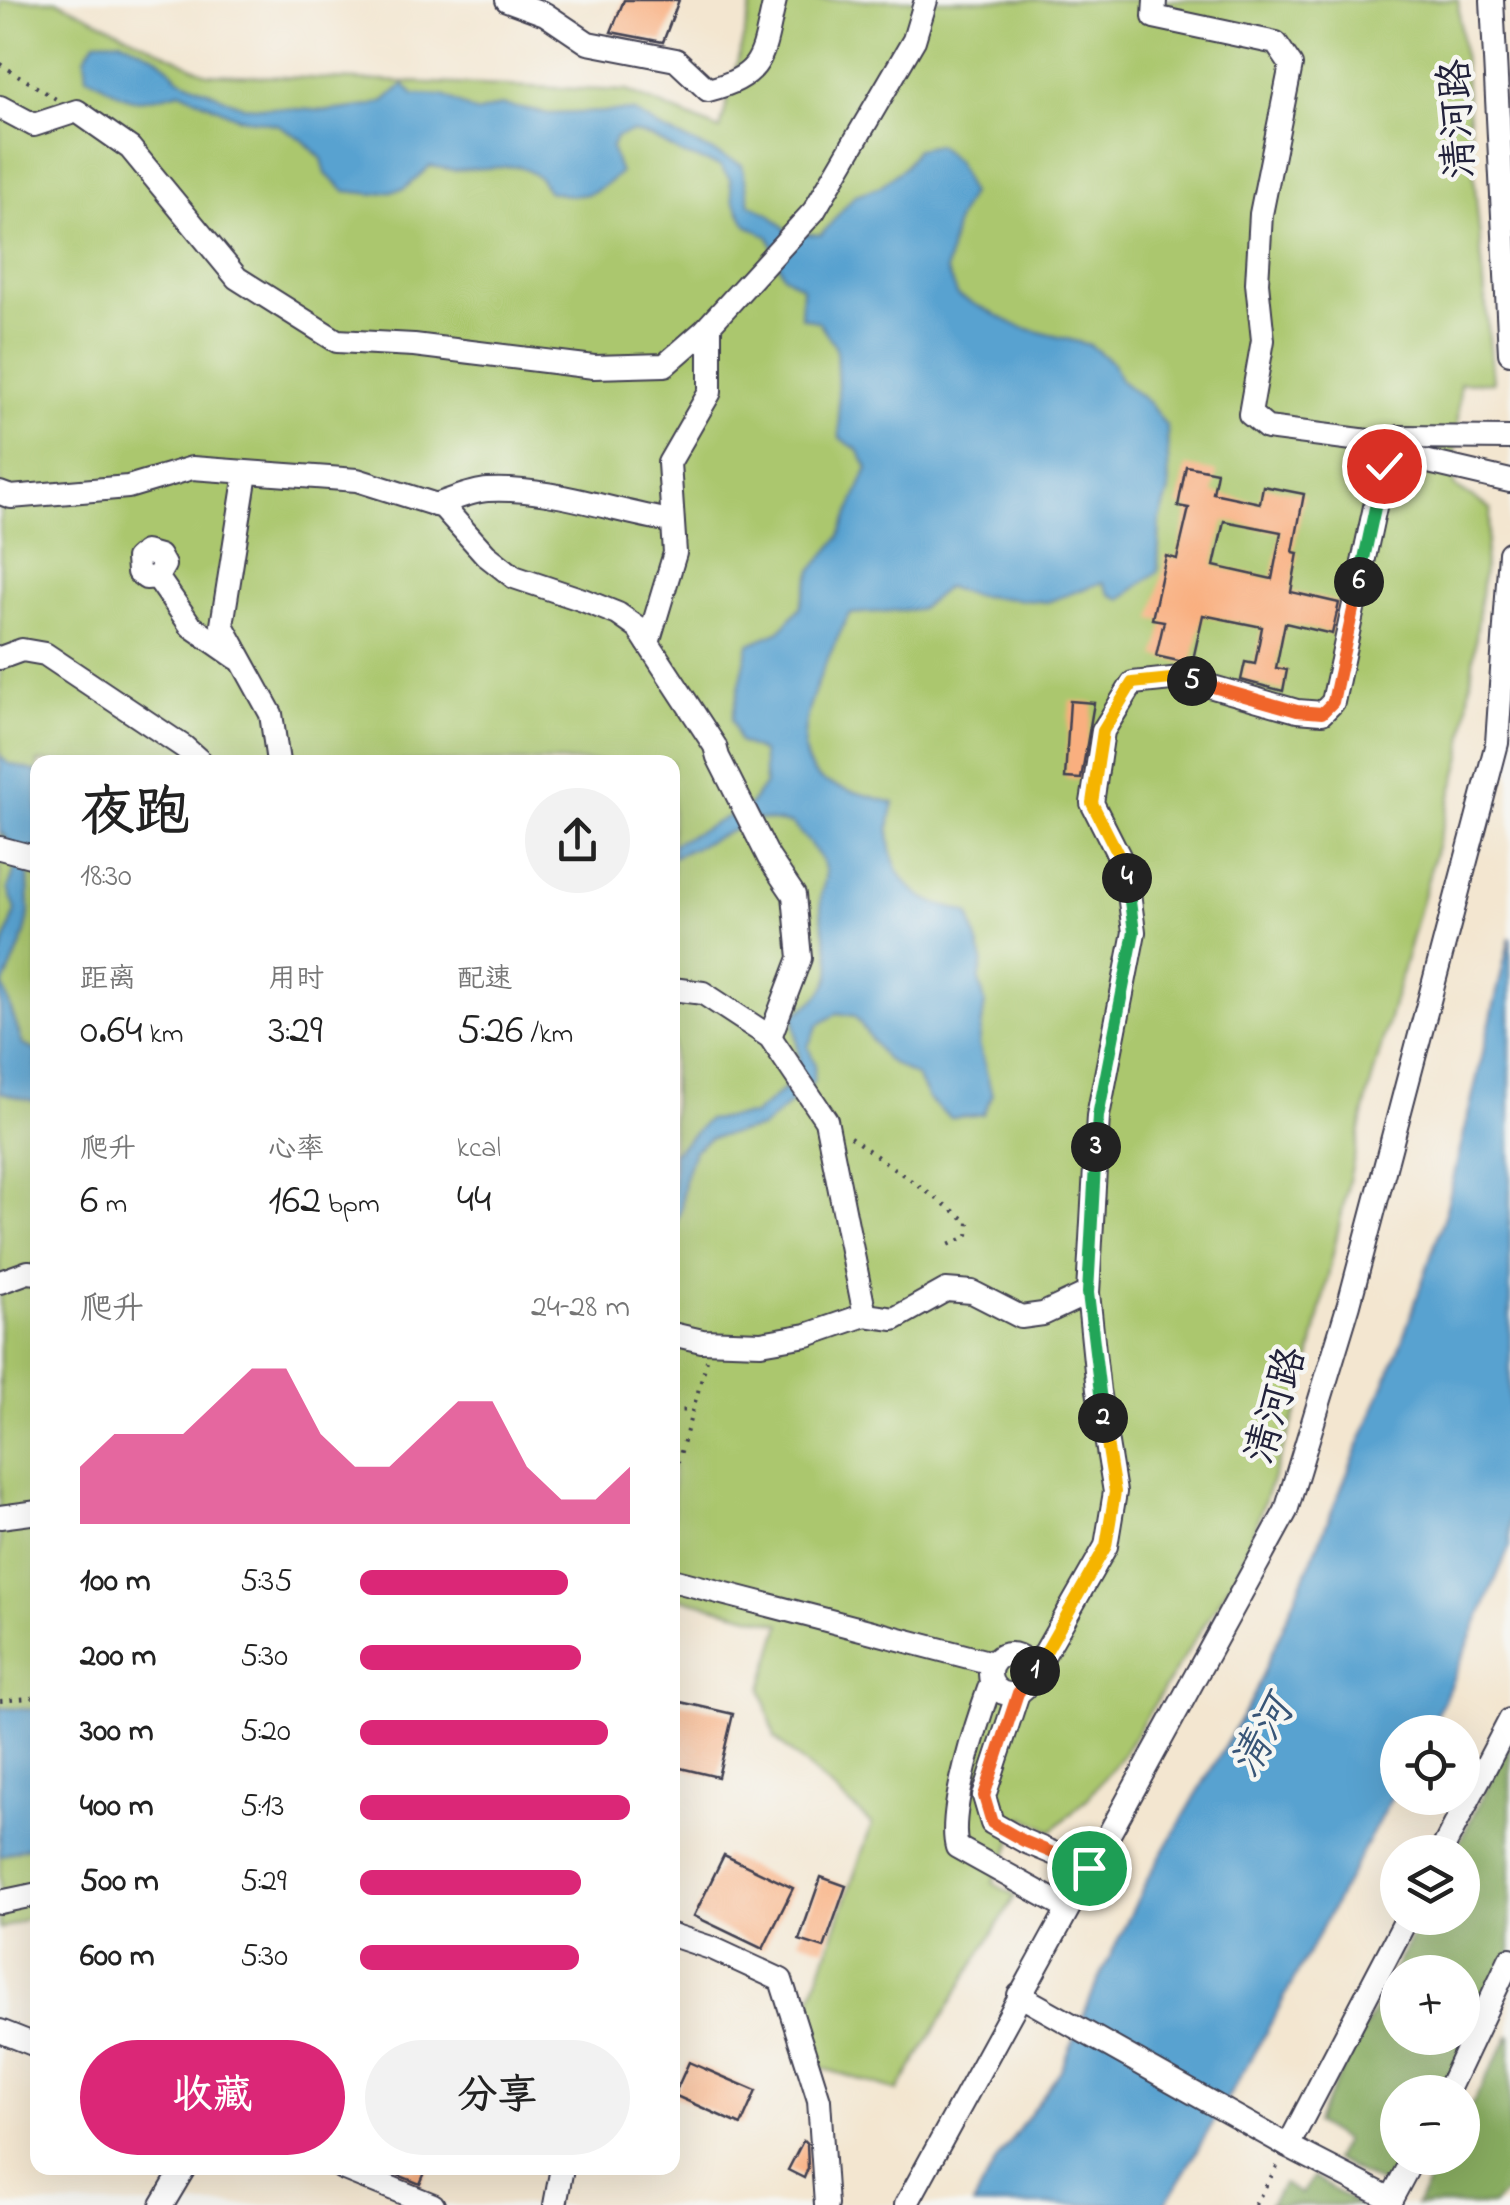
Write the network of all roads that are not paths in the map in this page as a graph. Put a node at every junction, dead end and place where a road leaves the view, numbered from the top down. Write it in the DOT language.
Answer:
graph roads {
  1 [pos="507,0"];
  2 [pos="775,0"];
  3 [pos="926,0"];
  4 [pos="1155,0"];
  5 [pos="1492,0"];
  6 [pos="0,107"];
  7 [pos="710,325"];
  8 [pos="1510,353"];
  9 [pos="1510,438"];
  10 [pos="1384,443"];
  11 [pos="246,473"];
  12 [pos="1510,480"];
  13 [pos="0,494"];
  14 [pos="435,504"];
  15 [pos="672,521"];
  16 [pos="1510,553"];
  17 [pos="157,577"];
  18 [pos="648,643"];
  19 [pos="0,658"];
  20 [pos="240,660"];
  21 [pos="193,755"];
  22 [pos="277,755"];
  23 [pos="0,848"];
  24 [pos="30,856"];
  25 [pos="680,990"];
  26 [pos="770,1037"];
  27 [pos="30,1272"];
  28 [pos="0,1282"];
  29 [pos="1088,1293"];
  30 [pos="865,1315"];
  31 [pos="680,1335"];
  32 [pos="30,1513"];
  33 [pos="0,1517"];
  34 [pos="680,1582"];
  35 [pos="992,1673"];
  36 [pos="1024,1686"];
  37 [pos="1510,1720"];
  38 [pos="1450,1835"];
  39 [pos="1089,1868"];
  40 [pos="30,1896"];
  41 [pos="0,1902"];
  42 [pos="1067,1908"];
  43 [pos="1398,1935"];
  44 [pos="680,1938"];
  45 [pos="1510,1959"];
  46 [pos="1020,1995"];
  47 [pos="0,2030"];
  48 [pos="30,2043"];
  49 [pos="1455,2075"];
  50 [pos="1288,2146"];
  51 [pos="180,2175"];
  52 [pos="359,2175"];
  53 [pos="561,2175"];
  54 [pos="1404,2175"];
  55 [pos="1390,2202"];
  56 [pos="162,2205"];
  57 [pos="432,2205"];
  58 [pos="555,2205"];
  59 [pos="826,2205"];
  60 [pos="906,2205"];
  1 -- 2 [label="street"];
  3 -- 7 [label="street"];
  4 -- 10 [label="street"];
  5 -- 8 [label="street, 清河路"];
  6 -- 7 [label="street"];
  7 -- 15 [label="street"];
  9 -- 10 [label="street"];
  10 -- 12 [label="street"];
  10 -- 29 [label="street"];
  11 -- 13 [label="street"];
  11 -- 14 [label="street"];
  11 -- 20 [label="street"];
  14 -- 15 [label="street"];
  14 -- 18 [label="street"];
  15 -- 18 [label="street"];
  16 -- 39 [label="street, 清河路"];
  17 -- 20 [label="street"];
  18 -- 26 [label="street"];
  19 -- 21 [label="street"];
  20 -- 22 [label="street"];
  23 -- 24 [label="street"];
  25 -- 26 [label="street"];
  26 -- 30 [label="street"];
  27 -- 28 [label="street"];
  29 -- 30 [label="street"];
  29 -- 36 [label="street"];
  30 -- 31 [label="street"];
  32 -- 33 [label="street"];
  34 -- 35 [label="street"];
  35 -- 36 [label="street"];
  35 -- 36 [label="street"];
  35 -- 42 [label="street"];
  36 -- 39 [label="street"];
  37 -- 38 [label="street"];
  39 -- 42 [label="street, 清河路"];
  40 -- 41 [label="street"];
  42 -- 46 [label="street, 清河路"];
  43 -- 50 [label="street"];
  44 -- 59 [label="street"];
  45 -- 49 [label="street"];
  46 -- 50 [label="street"];
  46 -- 60 [label="street, 清河路"];
  47 -- 48 [label="street"];
  50 -- 55 [label="street"];
  51 -- 56 [label="street"];
  52 -- 57 [label="street"];
  53 -- 58 [label="street"];
  54 -- 55 [label="street"];
}
